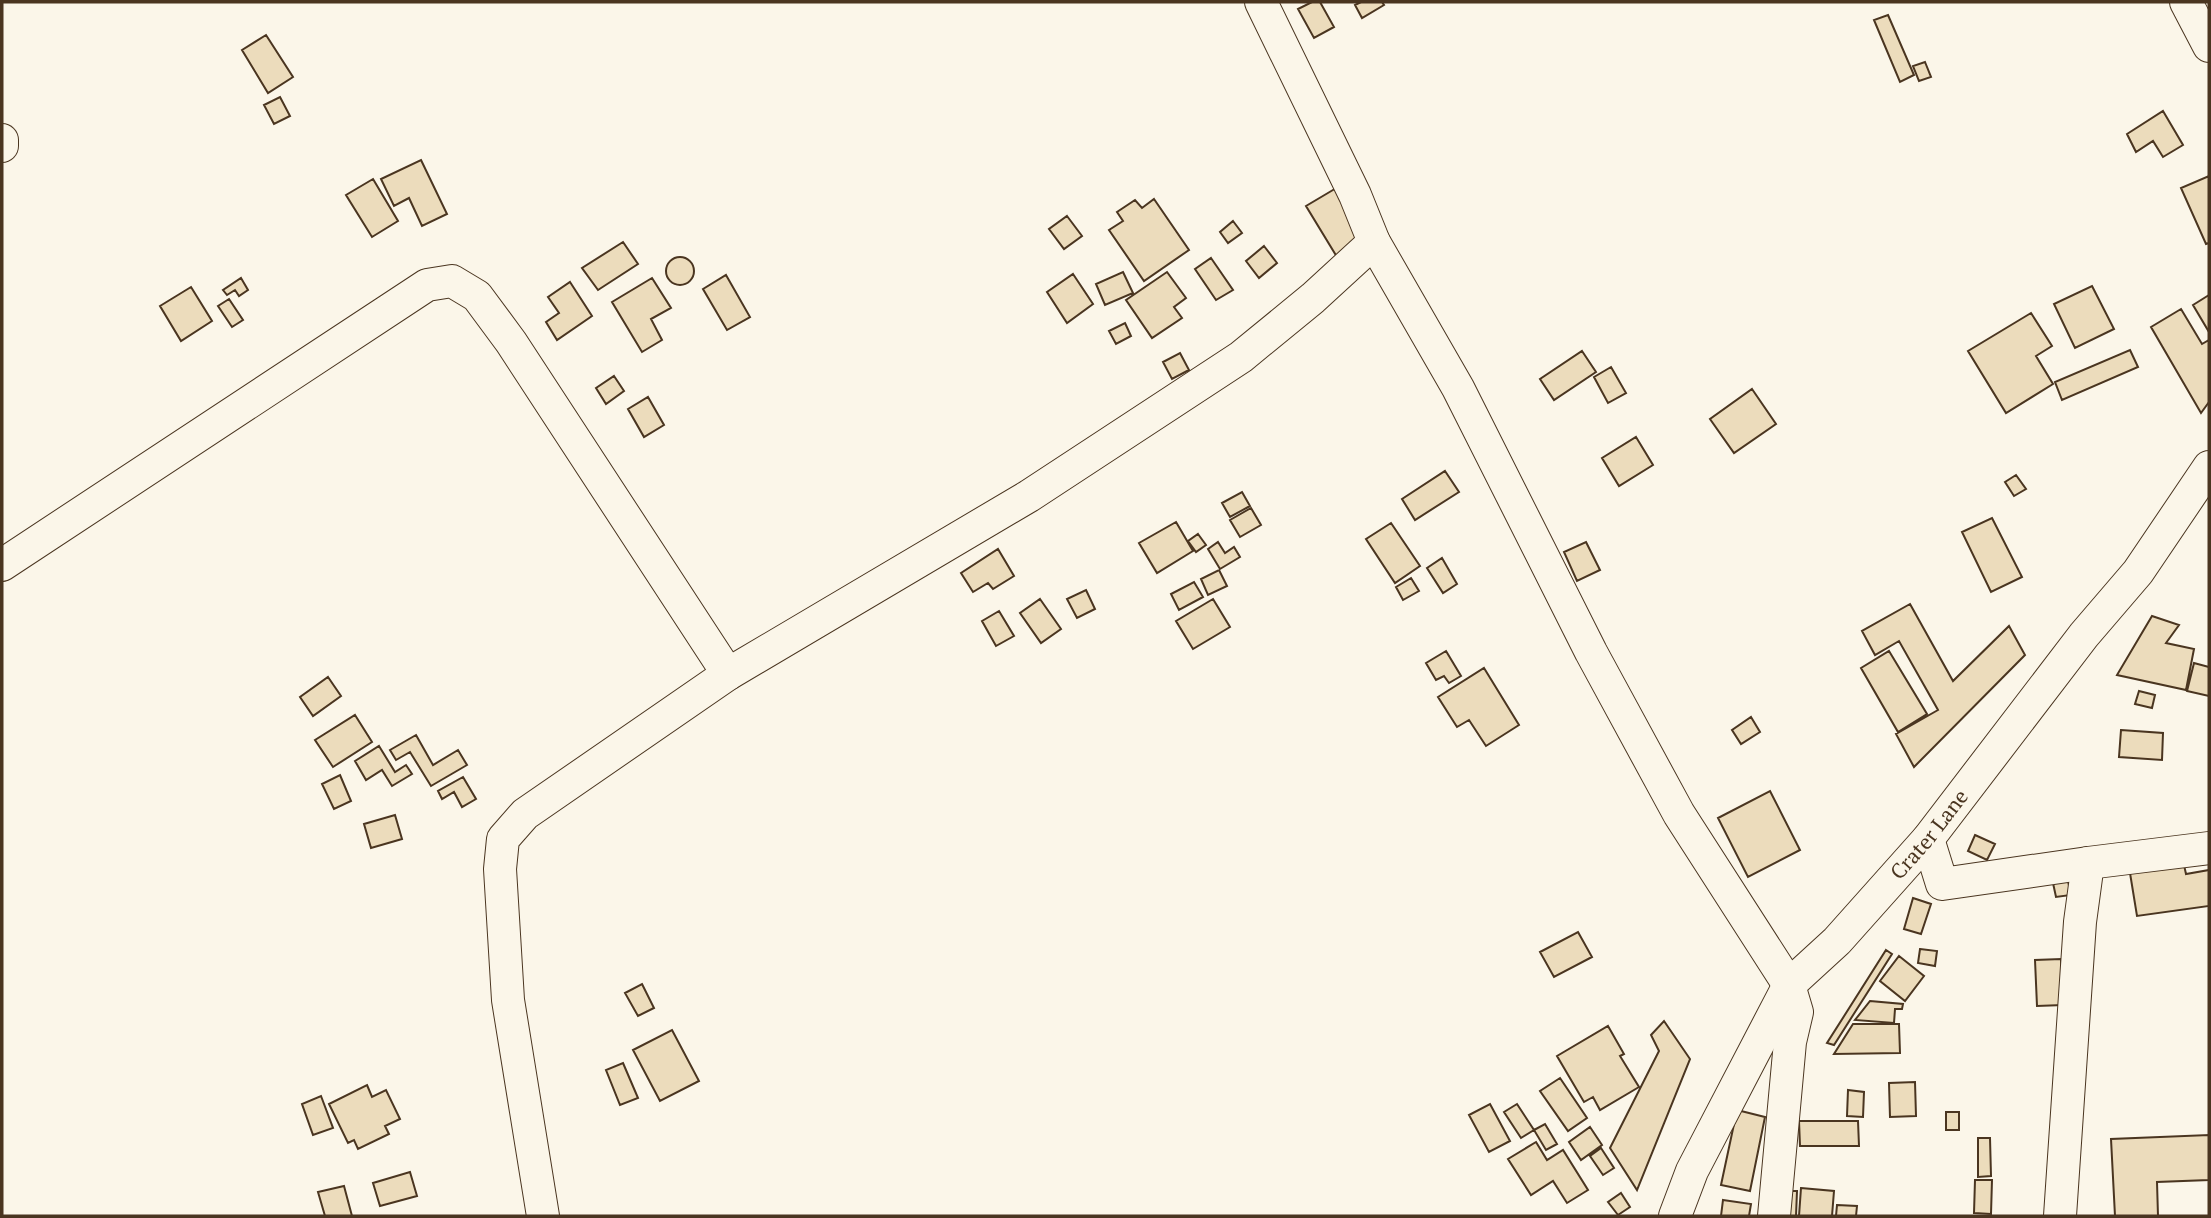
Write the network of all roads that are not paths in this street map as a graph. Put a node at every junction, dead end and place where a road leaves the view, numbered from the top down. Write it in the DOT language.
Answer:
graph roads {
  1 [pos="1261,2"];
  2 [pos="2186,2"];
  3 [pos="2209,46"];
  4 [pos="2,140"];
  5 [pos="2,146"];
  6 [pos="1374,242"];
  7 [pos="2209,467"];
  8 [pos="2,565"];
  9 [pos="728,674"];
  10 [pos="1928,839"];
  11 [pos="2209,848"];
  12 [pos="2088,863"];
  13 [pos="1789,985"];
  14 [pos="543,1216"];
  15 [pos="1675,1216"];
  16 [pos="1774,1216"];
  17 [pos="2060,1216"];
  1 -- 6 [label="street"];
  2 -- 3 [label="street"];
  4 -- 5 [label="street"];
  6 -- 9 [label="street"];
  6 -- 13 [label="street"];
  7 -- 10 [label="street, Crater Lane"];
  8 -- 9 [label="street"];
  9 -- 14 [label="street"];
  10 -- 12 [label="street"];
  10 -- 13 [label="street, Crater Lane"];
  11 -- 12 [label="street"];
  12 -- 17 [label="street"];
  13 -- 15 [label="street, Crater Lane"];
  13 -- 16 [label="street"];
}
